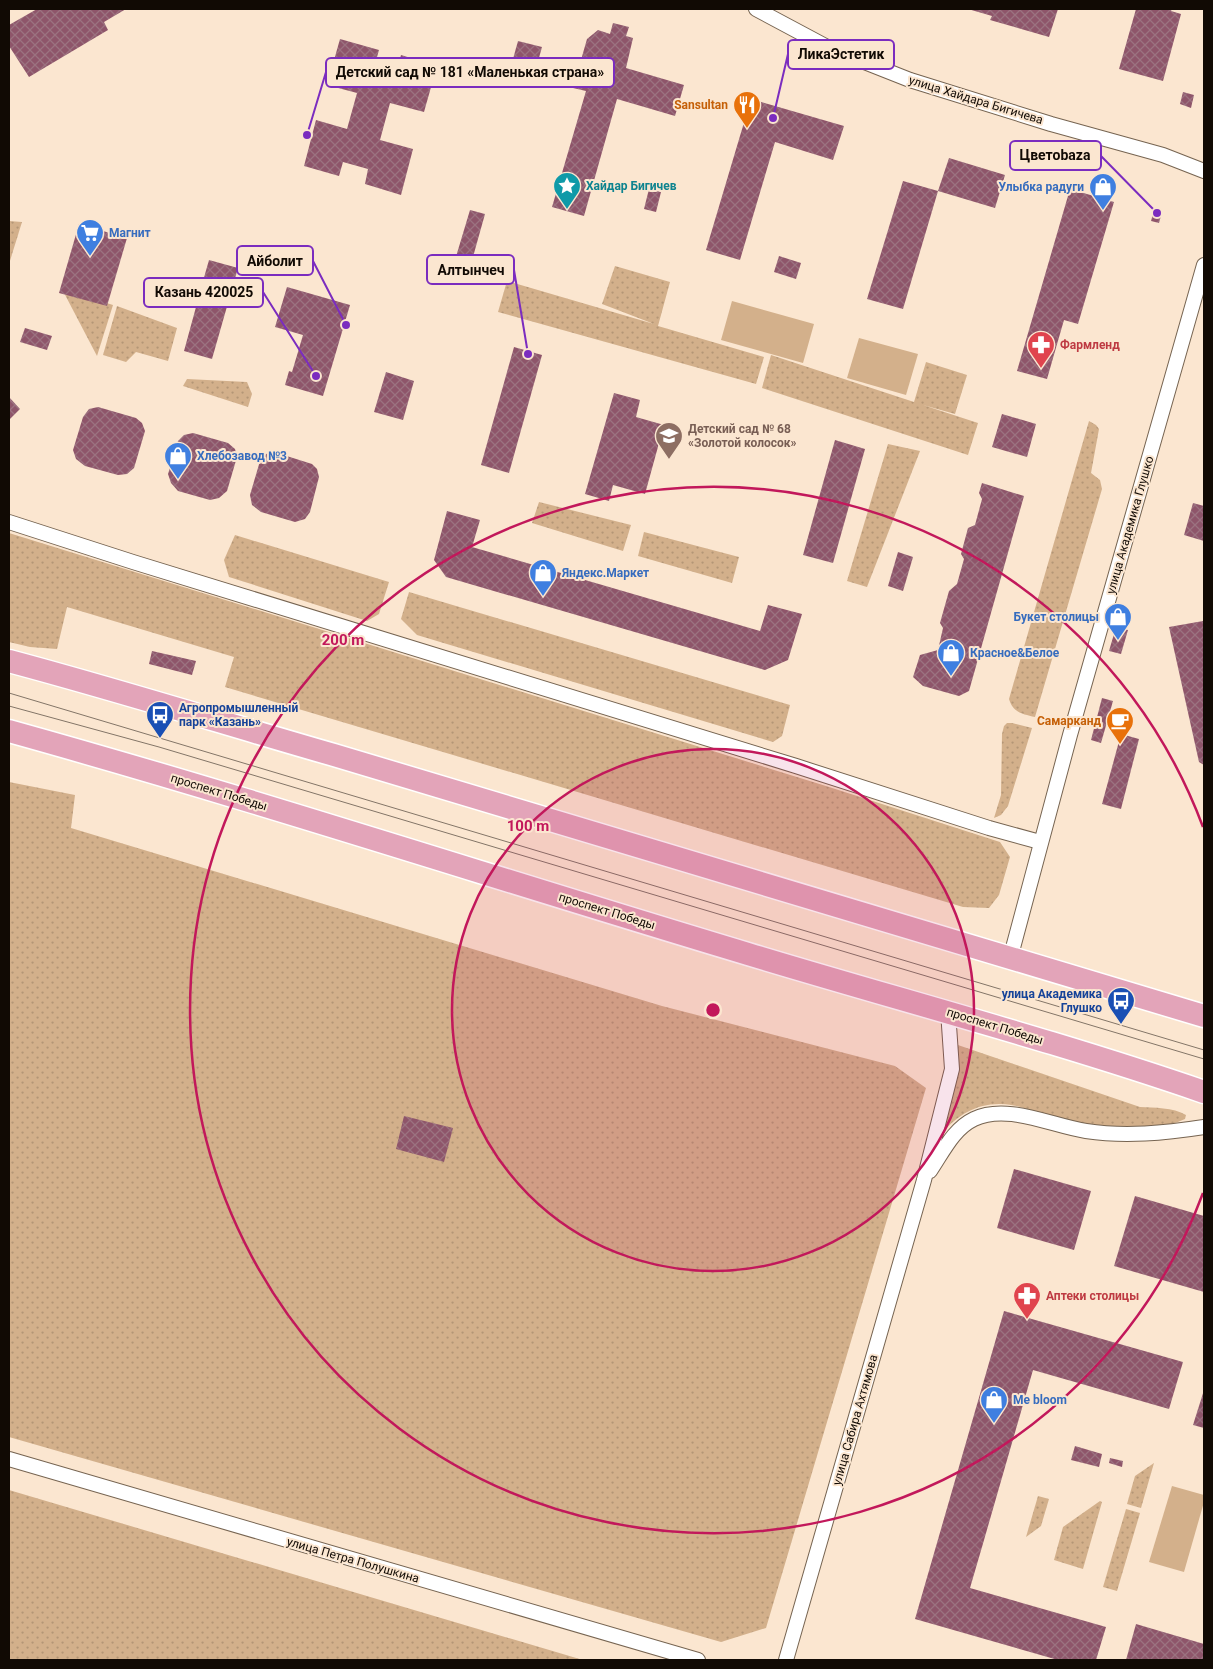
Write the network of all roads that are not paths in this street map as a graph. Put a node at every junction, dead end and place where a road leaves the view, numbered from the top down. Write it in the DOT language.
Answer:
graph roads {
  1 [pos="756,9"];
  2 [pos="1204,171"];
  3 [pos="1204,265"];
  4 [pos="9,522"];
  5 [pos="9,661"];
  6 [pos="9,731"];
  7 [pos="1040,842"];
  8 [pos="1010,959"];
  9 [pos="948,1012"];
  10 [pos="1204,1016"];
  11 [pos="1204,1092"];
  12 [pos="1204,1127"];
  13 [pos="924,1180"];
  14 [pos="9,1459"];
  15 [pos="698,1660"];
  16 [pos="786,1660"];
  1 -- 2 [label="street, улица Хайдара Бигичева"];
  3 -- 7 [label="street, улица Академика Глушко"];
  4 -- 7 [label="street"];
  5 -- 8 [label="main road"];
  6 -- 9 [label="main road, проспект Победы"];
  7 -- 8 [label="street, улица Академика Глушко"];
  8 -- 10 [label="main road"];
  9 -- 11 [label="main road, проспект Победы"];
  9 -- 13 [label="street, улица Сабира Ахтямова"];
  12 -- 13 [label="street, улица Сабира Ахтямова"];
  13 -- 16 [label="street, улица Сабира Ахтямова"];
  14 -- 15 [label="street, улица Петра Полушкина"];
}
